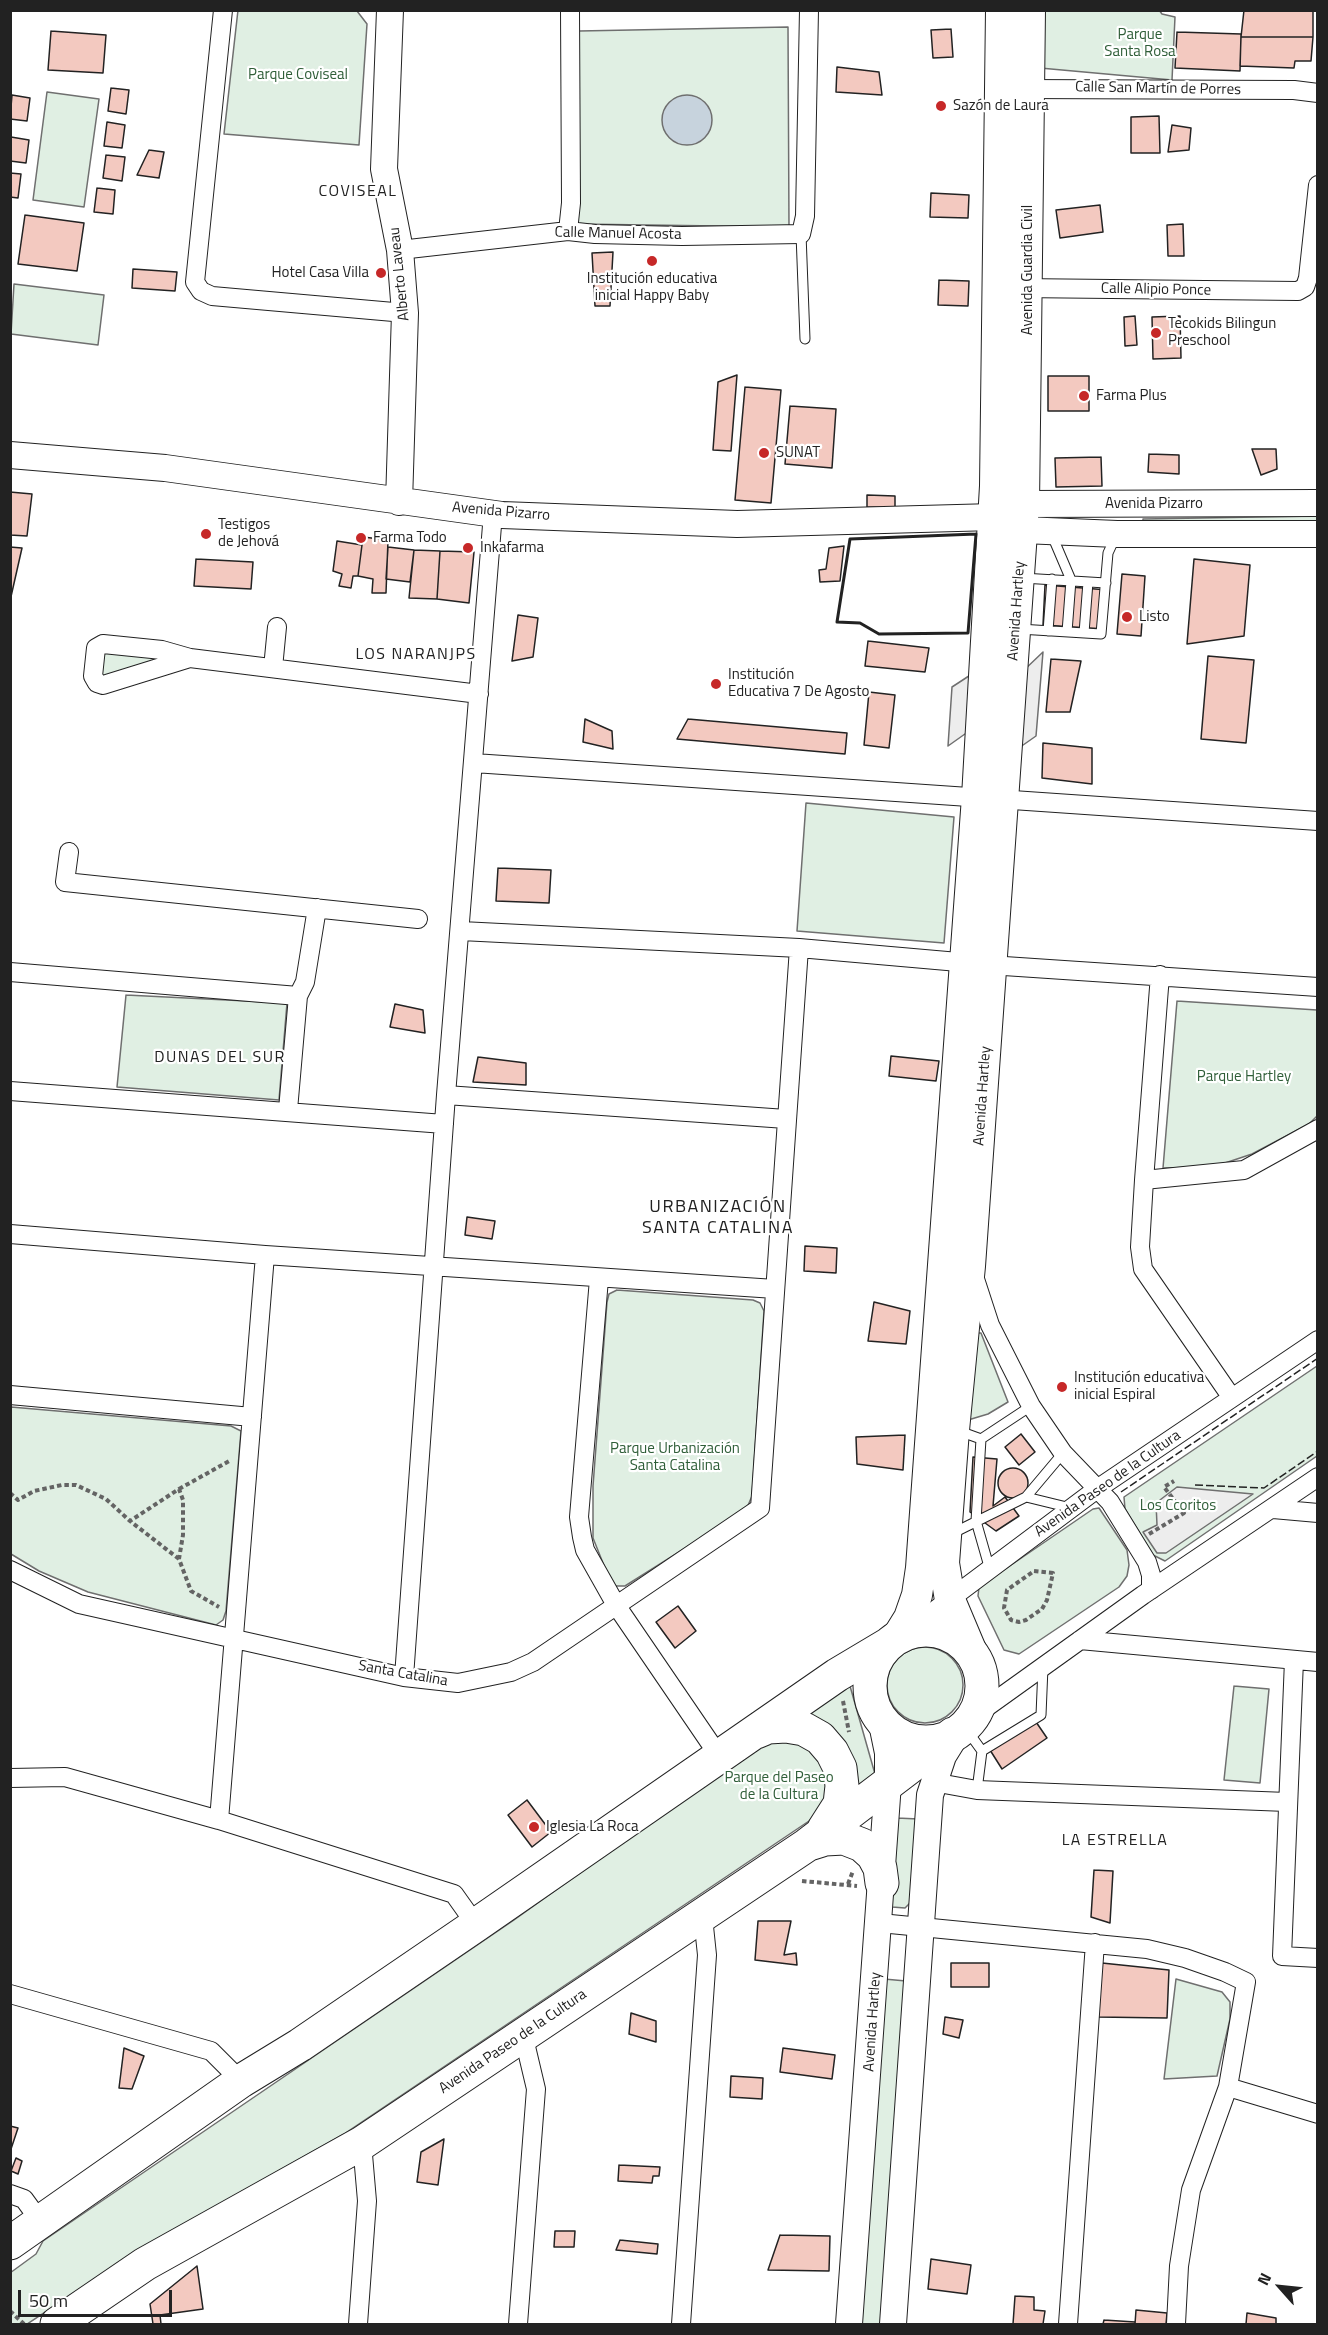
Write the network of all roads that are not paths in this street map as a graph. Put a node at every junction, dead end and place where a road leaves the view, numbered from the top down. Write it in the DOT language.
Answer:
graph roads {
  1 [pos="223,10"];
  2 [pos="390,10"];
  3 [pos="570,10"];
  4 [pos="809,10"];
  5 [pos="1001,10"];
  6 [pos="1030,10"];
  7 [pos="1029,88"];
  8 [pos="999,90"];
  9 [pos="1317,93"];
  10 [pos="1317,184"];
  11 [pos="568,231"];
  12 [pos="801,234"];
  13 [pos="400,250"];
  14 [pos="997,286"];
  15 [pos="1029,289"];
  16 [pos="405,313"];
  17 [pos="805,339"];
  18 [pos="10,455"];
  19 [pos="399,502"];
  20 [pos="1317,503"];
  21 [pos="493,513"];
  22 [pos="994,517"];
  23 [pos="1033,522"];
  24 [pos="1117,534"];
  25 [pos="1317,534"];
  26 [pos="1020,578"];
  27 [pos="1052,579"];
  28 [pos="1071,580"];
  29 [pos="1088,582"];
  30 [pos="1106,583"];
  31 [pos="277,627"];
  32 [pos="1016,629"];
  33 [pos="1048,631"];
  34 [pos="1067,632"];
  35 [pos="1084,633"];
  36 [pos="190,658"];
  37 [pos="273,668"];
  38 [pos="479,694"];
  39 [pos="474,763"];
  40 [pos="990,797"];
  41 [pos="1317,821"];
  42 [pos="69,852"];
  43 [pos="317,908"];
  44 [pos="418,919"];
  45 [pos="461,931"];
  46 [pos="799,948"];
  47 [pos="978,963"];
  48 [pos="10,972"];
  49 [pos="1160,975"];
  50 [pos="1317,987"];
  51 [pos="298,996"];
  52 [pos="10,1091"];
  53 [pos="446,1095"];
  54 [pos="288,1110"];
  55 [pos="786,1119"];
  56 [pos="444,1124"];
  57 [pos="1317,1129"];
  58 [pos="1144,1180"];
  59 [pos="10,1234"];
  60 [pos="265,1255"];
  61 [pos="970,1266"];
  62 [pos="434,1267"];
  63 [pos="599,1279"];
  64 [pos="775,1289"];
  65 [pos="1317,1340"];
  66 [pos="10,1395"];
  67 [pos="1232,1398"];
  68 [pos="1031,1406"];
  69 [pos="252,1417"];
  70 [pos="954,1430"];
  71 [pos="981,1439"];
  72 [pos="1063,1453"];
  73 [pos="1317,1477"];
  74 [pos="1097,1489"];
  75 [pos="1026,1497"];
  76 [pos="1073,1508"];
  77 [pos="1272,1509"];
  78 [pos="1317,1514"];
  79 [pos="976,1521"];
  80 [pos="945,1537"];
  81 [pos="10,1570"];
  82 [pos="990,1570"];
  83 [pos="1151,1590"];
  84 [pos="950,1600"];
  85 [pos="616,1605"];
  86 [pos="234,1630"];
  87 [pos="896,1639"];
  88 [pos="1080,1640"];
  89 [pos="974,1657"];
  90 [pos="1294,1660"];
  91 [pos="1317,1662"];
  92 [pos="1043,1667"];
  93 [pos="404,1677"];
  94 [pos="881,1719"];
  95 [pos="966,1732"];
  96 [pos="751,1733"];
  97 [pos="719,1756"];
  98 [pos="10,1778"];
  99 [pos="933,1782"];
  100 [pos="888,1783"];
  101 [pos="977,1790"];
  102 [pos="1287,1802"];
  103 [pos="219,1820"];
  104 [pos="807,1845"];
  105 [pos="872,1884"];
  106 [pos="703,1917"];
  107 [pos="880,1923"];
  108 [pos="476,1925"];
  109 [pos="920,1928"];
  110 [pos="1095,1943"];
  111 [pos="1317,1958"];
  112 [pos="10,1994"];
  113 [pos="523,2034"];
  114 [pos="241,2081"];
  115 [pos="1228,2087"];
  116 [pos="1317,2115"];
  117 [pos="362,2143"];
  118 [pos="10,2194"];
  119 [pos="40,2221"];
  120 [pos="10,2243"];
  121 [pos="57,2325"];
  122 [pos="358,2325"];
  123 [pos="518,2325"];
  124 [pos="681,2325"];
  125 [pos="849,2325"];
  126 [pos="893,2325"];
  127 [pos="1068,2325"];
  128 [pos="1176,2325"];
  1 -- 16 [label="street"];
  2 -- 13 [label="main road, Alberto Laveau"];
  3 -- 11 [label="street"];
  4 -- 12 [label="street"];
  5 -- 8 [label="main road, Avenida Guardia Civil"];
  6 -- 7 [label="main road, Avenida Guardia Civil"];
  7 -- 8 [label="street, Calle San Martín de Porres"];
  7 -- 9 [label="street, Calle San Martín de Porres"];
  7 -- 15 [label="main road, Avenida Guardia Civil"];
  8 -- 14 [label="main road, Avenida Guardia Civil"];
  10 -- 15 [label="street, Calle Alipio Ponce"];
  11 -- 12 [label="street, Calle Manuel Acosta"];
  11 -- 13 [label="street, Calle Manuel Acosta"];
  12 -- 17 [label="lane"];
  13 -- 16 [label="main road, Alberto Laveau"];
  14 -- 15 [label="street, Calle Alipio Ponce"];
  14 -- 22 [label="main road, Avenida Guardia Civil"];
  15 -- 23 [label="main road, Avenida Guardia Civil"];
  16 -- 19 [label="main road, Alberto Laveau"];
  18 -- 19 [label="main road, Avenida Pizarro"];
  19 -- 21 [label="main road, Avenida Pizarro"];
  20 -- 23 [label="main road, Avenida Pizarro"];
  21 -- 22 [label="main road, Avenida Pizarro"];
  21 -- 38 [label="street"];
  22 -- 23 [label="main road, Avenida Pizarro"];
  22 -- 40 [label="main road, Avenida Hartley"];
  23 -- 24 [label="main road, Avenida Pizarro"];
  23 -- 26 [label="main road, Avenida Hartley"];
  23 -- 28 [label="lane"];
  24 -- 25 [label="main road, Avenida Pizarro"];
  24 -- 30 [label="lane"];
  26 -- 27 [label="lane"];
  26 -- 32 [label="main road, Avenida Hartley"];
  27 -- 28 [label="lane"];
  27 -- 33 [label="lane"];
  28 -- 29 [label="lane"];
  28 -- 34 [label="lane"];
  29 -- 30 [label="lane"];
  29 -- 35 [label="lane"];
  30 -- 35 [label="lane"];
  31 -- 37 [label="street"];
  32 -- 33 [label="lane"];
  32 -- 40 [label="main road, Avenida Hartley"];
  33 -- 34 [label="lane"];
  34 -- 35 [label="lane"];
  36 -- 36 [label="street"];
  36 -- 37 [label="street"];
  37 -- 38 [label="street"];
  38 -- 39 [label="street"];
  39 -- 40 [label="street"];
  39 -- 45 [label="street"];
  40 -- 41 [label="street"];
  40 -- 47 [label="main road, Avenida Hartley"];
  42 -- 43 [label="street"];
  43 -- 44 [label="street"];
  43 -- 51 [label="street"];
  45 -- 46 [label="street"];
  45 -- 53 [label="street"];
  46 -- 47 [label="street"];
  46 -- 55 [label="street"];
  47 -- 49 [label="street"];
  47 -- 61 [label="main road, Avenida Hartley"];
  47 -- 87 [label="main road, Avenida Hartley"];
  48 -- 51 [label="street"];
  49 -- 50 [label="street"];
  49 -- 58 [label="street"];
  51 -- 54 [label="street"];
  52 -- 54 [label="street"];
  53 -- 55 [label="street"];
  53 -- 56 [label="street"];
  54 -- 56 [label="street"];
  55 -- 64 [label="street"];
  56 -- 62 [label="street"];
  57 -- 58 [label="street"];
  58 -- 67 [label="street"];
  59 -- 60 [label="street"];
  60 -- 62 [label="street"];
  60 -- 69 [label="street"];
  61 -- 68 [label="street"];
  61 -- 70 [label="main road, Avenida Hartley"];
  62 -- 63 [label="street"];
  62 -- 93 [label="street"];
  63 -- 64 [label="street"];
  63 -- 85 [label="street"];
  64 -- 85 [label="street, Santa Catalina"];
  65 -- 67 [label="street, Avenida Paseo de la Cultura"];
  66 -- 69 [label="street"];
  67 -- 74 [label="street, Avenida Paseo de la Cultura"];
  68 -- 71 [label="lane"];
  68 -- 72 [label="street"];
  69 -- 86 [label="street"];
  70 -- 71 [label="lane"];
  70 -- 80 [label="main road, Avenida Hartley"];
  71 -- 79 [label="lane"];
  72 -- 74 [label="street"];
  72 -- 75 [label="lane"];
  73 -- 77 [label="street, Avenida Paseo de la Cultura"];
  74 -- 76 [label="street, Avenida Paseo de la Cultura"];
  74 -- 83 [label="street"];
  75 -- 76 [label="lane"];
  75 -- 79 [label="lane"];
  76 -- 82 [label="street, Avenida Paseo de la Cultura"];
  77 -- 78 [label="street"];
  77 -- 83 [label="street, Avenida Paseo de la Cultura"];
  79 -- 80 [label="lane"];
  79 -- 82 [label="lane"];
  80 -- 84 [label="main road, Avenida Hartley"];
  81 -- 86 [label="street, Santa Catalina"];
  82 -- 84 [label="street, Avenida Paseo de la Cultura"];
  83 -- 88 [label="street, Avenida Paseo de la Cultura"];
  84 -- 87 [label="street, Avenida Paseo de la Cultura"];
  84 -- 89 [label="main road, Avenida Hartley"];
  85 -- 93 [label="street, Santa Catalina"];
  85 -- 97 [label="street"];
  86 -- 93 [label="street, Santa Catalina"];
  86 -- 103 [label="street"];
  87 -- 89 [label="highway"];
  87 -- 94 [label="highway"];
  87 -- 96 [label="highway, Avenida Paseo de la Cultura"];
  88 -- 90 [label="street"];
  88 -- 92 [label="street, Avenida Paseo de la Cultura"];
  89 -- 95 [label="highway"];
  90 -- 91 [label="street"];
  90 -- 102 [label="street"];
  92 -- 95 [label="street, Avenida Paseo de la Cultura"];
  92 -- 95 [label="lane"];
  94 -- 95 [label="highway"];
  94 -- 100 [label="main road, Avenida Hartley"];
  95 -- 99 [label="main road"];
  95 -- 100 [label="highway, Avenida Paseo de la Cultura"];
  95 -- 101 [label="lane"];
  96 -- 97 [label="highway, Avenida Paseo de la Cultura"];
  96 -- 104 [label="highway"];
  97 -- 108 [label="highway, Avenida Paseo de la Cultura"];
  98 -- 103 [label="street"];
  99 -- 101 [label="street"];
  99 -- 109 [label="main road"];
  100 -- 104 [label="highway, Avenida Paseo de la Cultura"];
  100 -- 105 [label="main road, Avenida Hartley"];
  101 -- 102 [label="street"];
  102 -- 111 [label="street"];
  103 -- 108 [label="street"];
  104 -- 105 [label="highway"];
  104 -- 106 [label="highway, Avenida Paseo de la Cultura"];
  105 -- 107 [label="main road, Avenida Hartley"];
  106 -- 113 [label="highway, Avenida Paseo de la Cultura"];
  106 -- 124 [label="street"];
  107 -- 109 [label="street"];
  107 -- 125 [label="main road, Avenida Hartley"];
  108 -- 114 [label="highway, Avenida Paseo de la Cultura"];
  109 -- 110 [label="street"];
  109 -- 126 [label="main road"];
  110 -- 115 [label="street"];
  110 -- 127 [label="street"];
  112 -- 114 [label="street"];
  113 -- 117 [label="highway, Avenida Paseo de la Cultura"];
  113 -- 123 [label="street"];
  114 -- 119 [label="highway, Avenida Paseo de la Cultura"];
  115 -- 116 [label="street"];
  115 -- 128 [label="street"];
  117 -- 121 [label="highway, Avenida Paseo de la Cultura"];
  117 -- 122 [label="street"];
  118 -- 119 [label="street"];
  119 -- 120 [label="highway, Avenida Paseo de la Cultura"];
}
